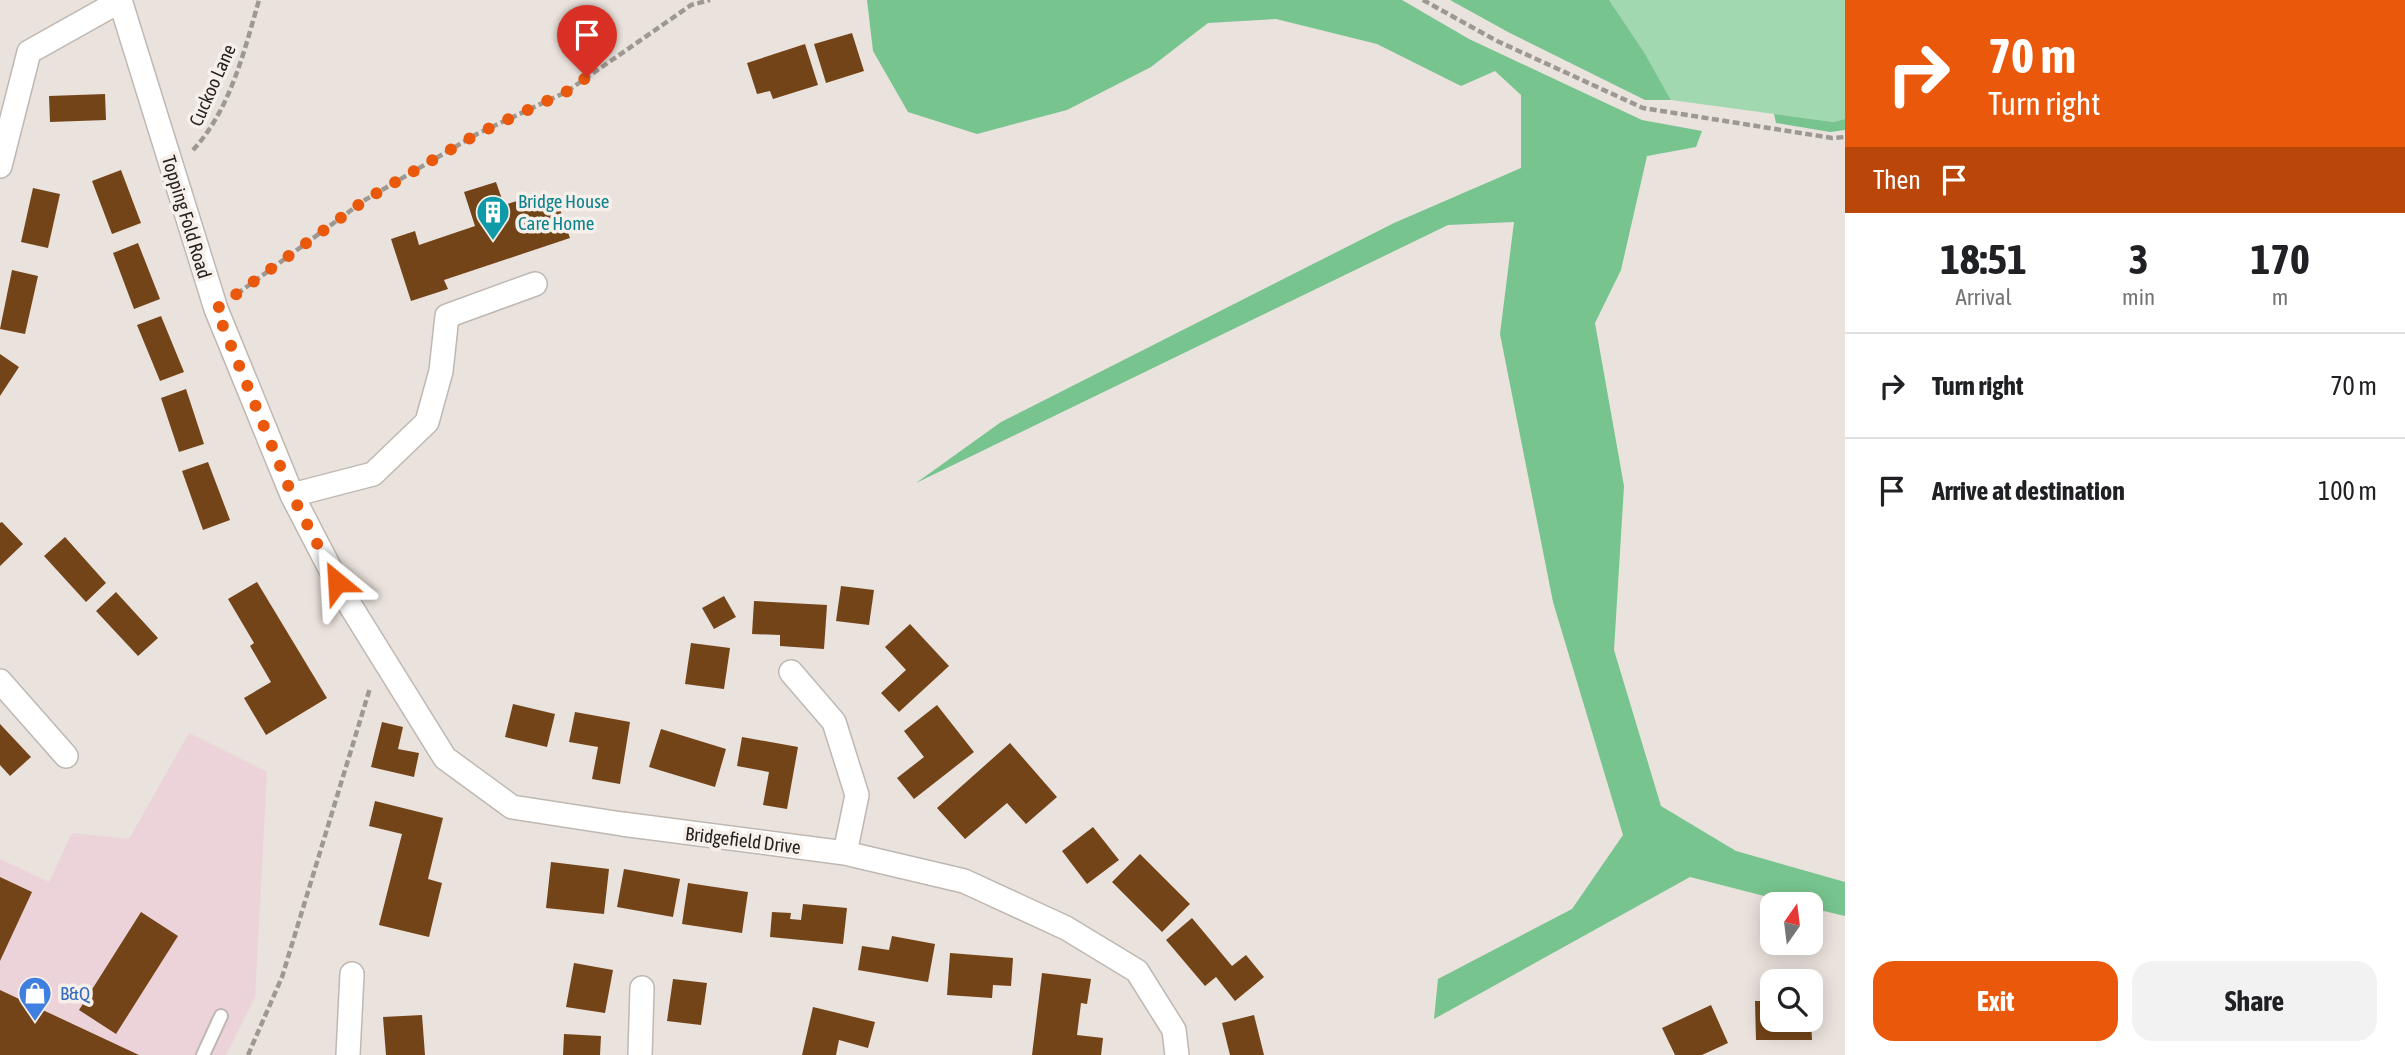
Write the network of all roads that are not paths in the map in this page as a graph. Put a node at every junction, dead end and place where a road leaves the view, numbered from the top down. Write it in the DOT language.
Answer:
graph roads {
  1 [pos="120,0"];
  2 [pos="0,166"];
  3 [pos="535,284"];
  4 [pos="292,495"];
  5 [pos="339,585"];
  6 [pos="791,673"];
  7 [pos="0,681"];
  8 [pos="66,756"];
  9 [pos="845,853"];
  10 [pos="352,974"];
  11 [pos="642,988"];
  12 [pos="221,1016"];
  13 [pos="203,1055"];
  14 [pos="348,1055"];
  15 [pos="640,1055"];
  16 [pos="1177,1055"];
  1 -- 2 [label="street"];
  1 -- 4 [label="street, Topping Fold Road"];
  3 -- 4 [label="street"];
  4 -- 5 [label="street, Topping Fold Road"];
  5 -- 9 [label="street, Bridgefield Drive"];
  6 -- 9 [label="street"];
  7 -- 8 [label="street"];
  9 -- 16 [label="street, Bridgefield Drive"];
  10 -- 14 [label="street"];
  11 -- 15 [label="street"];
  12 -- 13 [label="lane"];
}
